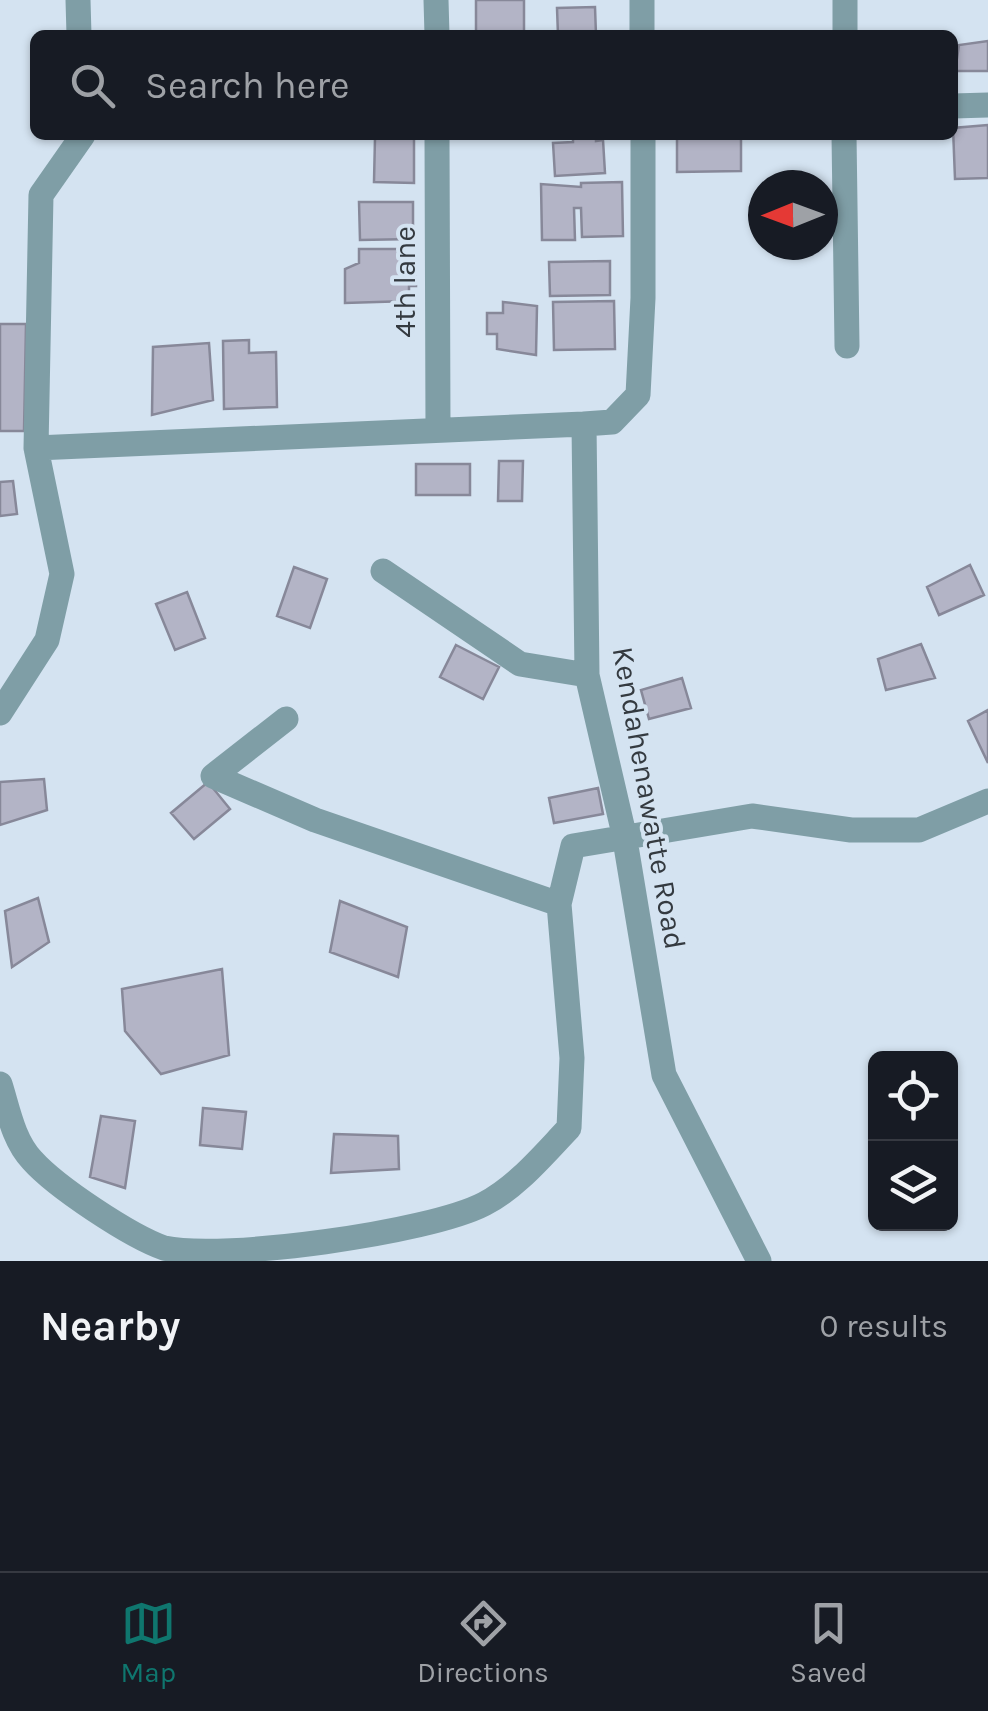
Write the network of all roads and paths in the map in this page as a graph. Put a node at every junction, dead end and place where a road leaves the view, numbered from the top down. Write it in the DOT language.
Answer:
graph roads {
  1 [pos="78,0"];
  2 [pos="436,0"];
  3 [pos="642,0"];
  4 [pos="845,0"];
  5 [pos="79,30"];
  6 [pos="436,30"];
  7 [pos="642,30"];
  8 [pos="845,30"];
  9 [pos="988,105"];
  10 [pos="958,106"];
  11 [pos="79,140"];
  12 [pos="437,140"];
  13 [pos="642,140"];
  14 [pos="844,140"];
  15 [pos="848,346"];
  16 [pos="584,424"];
  17 [pos="438,429"];
  18 [pos="36,448"];
  19 [pos="383,571"];
  20 [pos="587,674"];
  21 [pos="0,713"];
  22 [pos="286,719"];
  23 [pos="988,800"];
  24 [pos="624,834"];
  25 [pos="559,904"];
  26 [pos="0,1084"];
  27 [pos="160,1255"];
  28 [pos="760,1261"];
  1 -- 5 [label="street"];
  2 -- 6 [label="street"];
  3 -- 7 [label="street"];
  4 -- 8 [label="street"];
  9 -- 10 [label="street"];
  11 -- 18 [label="street"];
  12 -- 17 [label="street, 4th lane"];
  13 -- 16 [label="street"];
  14 -- 15 [label="street"];
  16 -- 17 [label="street"];
  16 -- 20 [label="street, Kendahenawatte Road"];
  17 -- 18 [label="street"];
  18 -- 21 [label="street"];
  19 -- 20 [label="street"];
  20 -- 24 [label="street, Kendahenawatte Road"];
  22 -- 25 [label="street"];
  23 -- 24 [label="street"];
  24 -- 25 [label="street"];
  24 -- 28 [label="street, Kendahenawatte Road"];
  25 -- 27 [label="street"];
  26 -- 27 [label="street"];
}
